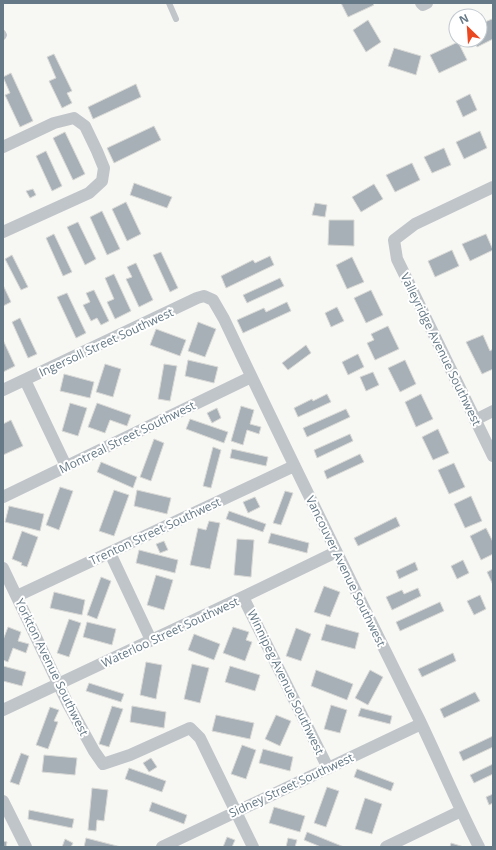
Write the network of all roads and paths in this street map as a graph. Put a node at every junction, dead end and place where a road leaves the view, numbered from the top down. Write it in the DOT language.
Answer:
graph roads {
  1 [pos="169,3"];
  2 [pos="176,19"];
  3 [pos="3,33"];
  4 [pos="3,37"];
  5 [pos="3,147"];
  6 [pos="493,187"];
  7 [pos="3,232"];
  8 [pos="209,298"];
  9 [pos="252,378"];
  10 [pos="25,380"];
  11 [pos="3,390"];
  12 [pos="493,411"];
  13 [pos="475,420"];
  14 [pos="493,456"];
  15 [pos="66,466"];
  16 [pos="294,466"];
  17 [pos="3,497"];
  18 [pos="336,552"];
  19 [pos="110,553"];
  20 [pos="3,568"];
  21 [pos="16,596"];
  22 [pos="243,597"];
  23 [pos="151,640"];
  24 [pos="59,684"];
  25 [pos="3,710"];
  26 [pos="421,724"];
  27 [pos="328,768"];
  28 [pos="3,801"];
  29 [pos="461,811"];
  30 [pos="235,812"];
  31 [pos="6,813"];
  32 [pos="26,847"];
  33 [pos="162,847"];
  34 [pos="253,847"];
  35 [pos="386,847"];
  36 [pos="479,847"];
  1 -- 2 [label="lane"];
  3 -- 4 [label="lane"];
  5 -- 7 [label="street"];
  6 -- 13 [label="street, Valleyridge Avenue Southwest"];
  8 -- 9 [label="street, Vancouver Avenue Southwest"];
  8 -- 10 [label="street, Ingersoll Street Southwest"];
  9 -- 15 [label="street, Montreal Street Southwest"];
  9 -- 16 [label="street, Vancouver Avenue Southwest"];
  10 -- 11 [label="street, Ingersoll Street Southwest"];
  10 -- 15 [label="street"];
  12 -- 13 [label="street"];
  13 -- 14 [label="street, Valleyridge Avenue Southwest"];
  15 -- 17 [label="street, Montreal Street Southwest"];
  16 -- 18 [label="street, Vancouver Avenue Southwest"];
  16 -- 19 [label="street, Trenton Street Southwest"];
  18 -- 22 [label="street, Waterloo Street Southwest"];
  18 -- 26 [label="street, Vancouver Avenue Southwest"];
  19 -- 21 [label="street, Trenton Street Southwest"];
  19 -- 23 [label="street"];
  20 -- 21 [label="street, Yorkton Avenue Southwest"];
  21 -- 24 [label="street, Yorkton Avenue Southwest"];
  22 -- 23 [label="street, Waterloo Street Southwest"];
  22 -- 27 [label="street, Winnipeg Avenue Southwest"];
  23 -- 24 [label="street, Waterloo Street Southwest"];
  24 -- 25 [label="street, Waterloo Street Southwest"];
  24 -- 30 [label="street, Yorkton Avenue Southwest"];
  26 -- 27 [label="street, Sidney Street Southwest"];
  26 -- 29 [label="street, Vancouver Avenue Southwest"];
  27 -- 30 [label="street, Sidney Street Southwest"];
  28 -- 31 [label="street"];
  29 -- 35 [label="street"];
  29 -- 36 [label="street, Vancouver Avenue Southwest"];
  30 -- 33 [label="street, Sidney Street Southwest"];
  30 -- 34 [label="street"];
  31 -- 32 [label="street"];
}
